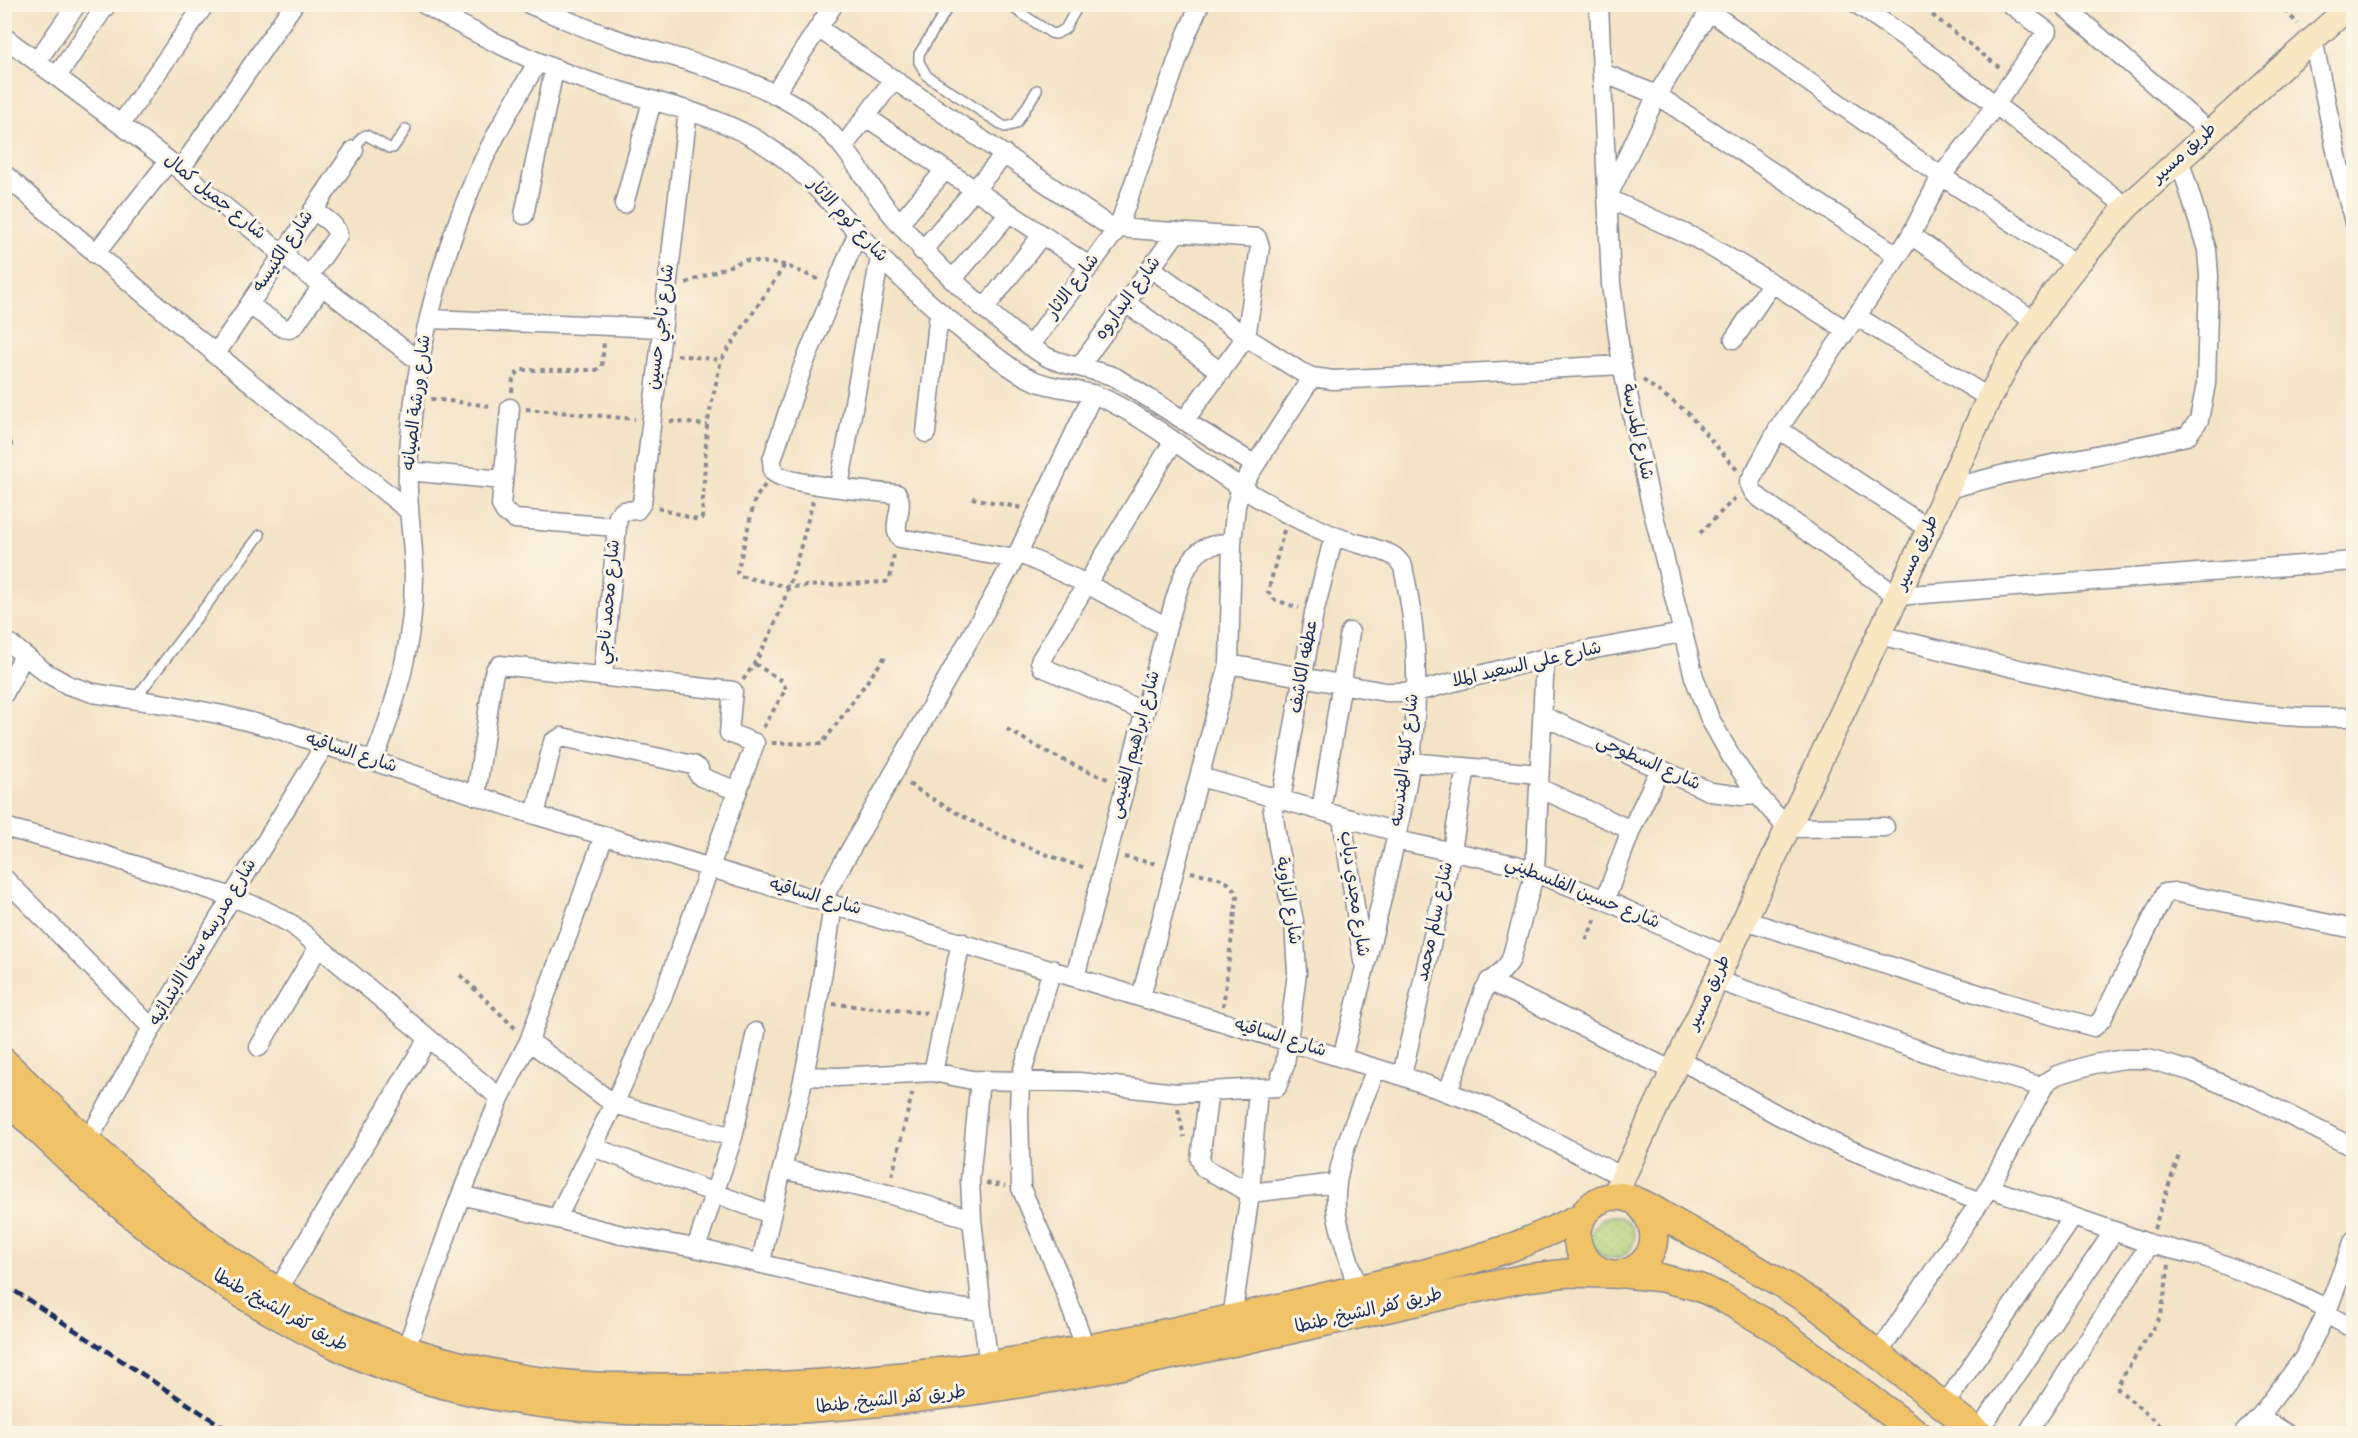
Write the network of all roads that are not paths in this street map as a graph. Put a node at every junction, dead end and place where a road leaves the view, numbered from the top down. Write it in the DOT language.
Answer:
graph roads {
  1 [pos="77,4"];
  2 [pos="107,4"];
  3 [pos="205,4"];
  4 [pos="294,4"];
  5 [pos="424,4"];
  6 [pos="529,4"];
  7 [pos="834,4"];
  8 [pos="950,4"];
  9 [pos="1007,4"];
  10 [pos="1079,4"];
  11 [pos="1200,4"];
  12 [pos="1599,4"];
  13 [pos="1857,4"];
  14 [pos="2010,4"];
  15 [pos="2352,4"];
  16 [pos="2066,6"];
  17 [pos="1711,8"];
  18 [pos="818,28"];
  19 [pos="2047,31"];
  20 [pos="4,37"];
  21 [pos="2313,39"];
  22 [pos="37,61"];
  23 [pos="545,67"];
  24 [pos="1603,73"];
  25 [pos="57,76"];
  26 [pos="894,80"];
  27 [pos="1037,90"];
  28 [pos="774,95"];
  29 [pos="1657,95"];
  30 [pos="652,101"];
  31 [pos="1995,105"];
  32 [pos="688,110"];
  33 [pos="866,117"];
  34 [pos="121,124"];
  35 [pos="406,129"];
  36 [pos="2209,132"];
  37 [pos="843,147"];
  38 [pos="354,150"];
  39 [pos="1005,154"];
  40 [pos="2179,158"];
  41 [pos="2346,162"];
  42 [pos="174,165"];
  43 [pos="945,170"];
  44 [pos="4,174"];
  45 [pos="1941,176"];
  46 [pos="974,189"];
  47 [pos="1607,198"];
  48 [pos="624,204"];
  49 [pos="2127,207"];
  50 [pos="313,210"];
  51 [pos="1009,213"];
  52 [pos="524,215"];
  53 [pos="2354,222"];
  54 [pos="899,224"];
  55 [pos="1118,228"];
  56 [pos="858,232"];
  57 [pos="1177,232"];
  58 [pos="1042,235"];
  59 [pos="1911,235"];
  60 [pos="922,251"];
  61 [pos="95,254"];
  62 [pos="283,255"];
  63 [pos="1898,256"];
  64 [pos="880,257"];
  65 [pos="2077,264"];
  66 [pos="1089,266"];
  67 [pos="1151,268"];
  68 [pos="952,280"];
  69 [pos="316,281"];
  70 [pos="1772,283"];
  71 [pos="1126,303"];
  72 [pos="249,305"];
  73 [pos="984,309"];
  74 [pos="939,313"];
  75 [pos="429,319"];
  76 [pos="2034,321"];
  77 [pos="1851,323"];
  78 [pos="662,328"];
  79 [pos="1246,337"];
  80 [pos="1734,339"];
  81 [pos="1030,346"];
  82 [pos="215,355"];
  83 [pos="420,362"];
  84 [pos="1622,365"];
  85 [pos="1080,366"];
  86 [pos="1221,372"];
  87 [pos="1312,377"];
  88 [pos="1093,394"];
  89 [pos="1989,398"];
  90 [pos="510,408"];
  91 [pos="1184,421"];
  92 [pos="1778,429"];
  93 [pos="926,433"];
  94 [pos="4,439"];
  95 [pos="1173,442"];
  96 [pos="4,451"];
  97 [pos="1255,465"];
  98 [pos="408,471"];
  99 [pos="503,480"];
  100 [pos="839,487"];
  101 [pos="1241,488"];
  102 [pos="1948,489"];
  103 [pos="409,511"];
  104 [pos="616,527"];
  105 [pos="1929,529"];
  106 [pos="260,535"];
  107 [pos="1334,536"];
  108 [pos="1232,542"];
  109 [pos="1016,556"];
  110 [pos="2354,561"];
  111 [pos="1085,583"];
  112 [pos="1897,596"];
  113 [pos="1167,627"];
  114 [pos="1350,632"];
  115 [pos="1683,633"];
  116 [pos="1879,635"];
  117 [pos="4,639"];
  118 [pos="24,655"];
  119 [pos="1545,658"];
  120 [pos="1228,664"];
  121 [pos="603,676"];
  122 [pos="1303,678"];
  123 [pos="1341,685"];
  124 [pos="1416,692"];
  125 [pos="4,694"];
  126 [pos="135,699"];
  127 [pos="1145,712"];
  128 [pos="1543,716"];
  129 [pos="2354,717"];
  130 [pos="324,746"];
  131 [pos="374,760"];
  132 [pos="1410,762"];
  133 [pos="1466,766"];
  134 [pos="1659,769"];
  135 [pos="1200,777"];
  136 [pos="1539,781"];
  137 [pos="738,791"];
  138 [pos="1758,795"];
  139 [pos="476,796"];
  140 [pos="1276,798"];
  141 [pos="1321,811"];
  142 [pos="535,815"];
  143 [pos="1342,817"];
  144 [pos="4,827"];
  145 [pos="1885,827"];
  146 [pos="1787,828"];
  147 [pos="1631,830"];
  148 [pos="604,836"];
  149 [pos="1396,836"];
  150 [pos="1452,850"];
  151 [pos="708,867"];
  152 [pos="1535,872"];
  153 [pos="4,878"];
  154 [pos="232,897"];
  155 [pos="1605,900"];
  156 [pos="827,902"];
  157 [pos="1744,920"];
  158 [pos="2354,929"];
  159 [pos="961,942"];
  160 [pos="319,946"];
  161 [pos="1727,957"];
  162 [pos="1052,969"];
  163 [pos="1364,971"];
  164 [pos="1075,976"];
  165 [pos="1716,980"];
  166 [pos="1490,981"];
  167 [pos="1141,997"];
  168 [pos="152,1028"];
  169 [pos="756,1032"];
  170 [pos="428,1038"];
  171 [pos="529,1041"];
  172 [pos="1288,1042"];
  173 [pos="259,1047"];
  174 [pos="1342,1058"];
  175 [pos="4,1062"];
  176 [pos="1676,1065"];
  177 [pos="1376,1069"];
  178 [pos="925,1072"];
  179 [pos="804,1076"];
  180 [pos="1402,1076"];
  181 [pos="980,1080"];
  182 [pos="1020,1080"];
  183 [pos="2043,1087"];
  184 [pos="1258,1088"];
  185 [pos="1209,1091"];
  186 [pos="1448,1092"];
  187 [pos="4,1096"];
  188 [pos="500,1098"];
  189 [pos="614,1104"];
  190 [pos="733,1137"];
  191 [pos="87,1142"];
  192 [pos="593,1148"];
  193 [pos="2354,1148"];
  194 [pos="782,1169"];
  195 [pos="1337,1183"];
  196 [pos="1250,1192"];
  197 [pos="1626,1192"];
  198 [pos="715,1193"];
  199 [pos="461,1195"];
  200 [pos="1984,1195"];
  201 [pos="770,1214"];
  202 [pos="1583,1215"];
  203 [pos="2073,1216"];
  204 [pos="557,1218"];
  205 [pos="972,1219"];
  206 [pos="2114,1231"];
  207 [pos="2354,1240"];
  208 [pos="2150,1244"];
  209 [pos="696,1248"];
  210 [pos="761,1263"];
  211 [pos="1617,1274"];
  212 [pos="1357,1288"];
  213 [pos="278,1290"];
  214 [pos="982,1311"];
  215 [pos="2327,1312"];
  216 [pos="1232,1319"];
  217 [pos="2354,1329"];
  218 [pos="406,1349"];
  219 [pos="1086,1349"];
  220 [pos="1878,1354"];
  221 [pos="990,1366"];
  222 [pos="1944,1406"];
  223 [pos="2260,1416"];
  224 [pos="1979,1433"];
  225 [pos="1918,1434"];
  226 [pos="2027,1434"];
  227 [pos="2243,1434"];
  228 [pos="2287,1434"];
  1 -- 22 [label="street"];
  2 -- 25 [label="street"];
  3 -- 34 [label="street"];
  4 -- 42 [label="street"];
  5 -- 23 [label="street, شارع كوم الاثار"];
  6 -- 28 [label="street, شارع كوم الاثار"];
  7 -- 18 [label="street"];
  8 -- 27 [label="lane"];
  9 -- 10 [label="lane"];
  11 -- 55 [label="street, شارع الاثار"];
  12 -- 24 [label="street, شارع المدرسة"];
  13 -- 31 [label="street"];
  14 -- 19 [label="street"];
  15 -- 21 [label="street, طريق مسير"];
  16 -- 19 [label="street"];
  16 -- 36 [label="street"];
  17 -- 29 [label="street"];
  17 -- 45 [label="street"];
  18 -- 26 [label="street"];
  18 -- 28 [label="street"];
  19 -- 31 [label="street"];
  20 -- 22 [label="street, شارع جميل كمال"];
  21 -- 36 [label="street, طريق مسير"];
  21 -- 41 [label="street"];
  22 -- 25 [label="street, شارع جميل كمال"];
  23 -- 30 [label="street, شارع كوم الاثار"];
  23 -- 52 [label="street"];
  23 -- 75 [label="street, شارع ورشة الصيانه"];
  24 -- 29 [label="street"];
  24 -- 47 [label="street, شارع المدرسة"];
  25 -- 34 [label="street, شارع جميل كمال"];
  26 -- 33 [label="street"];
  26 -- 39 [label="street"];
  28 -- 37 [label="street, شارع كوم الاثار"];
  29 -- 47 [label="street"];
  29 -- 63 [label="street"];
  30 -- 32 [label="street, شارع كوم الاثار"];
  30 -- 48 [label="street"];
  31 -- 45 [label="street"];
  31 -- 49 [label="street"];
  32 -- 56 [label="street, شارع كوم الاثار"];
  32 -- 78 [label="street, شارع ناجي حسين"];
  33 -- 37 [label="street"];
  33 -- 43 [label="street"];
  34 -- 42 [label="street, شارع جميل كمال"];
  35 -- 38 [label="lane"];
  36 -- 40 [label="street, طريق مسير"];
  37 -- 54 [label="street, شارع كوم الاثار"];
  38 -- 50 [label="street, شارع الكنيسه"];
  39 -- 46 [label="street"];
  39 -- 55 [label="street"];
  40 -- 49 [label="street, طريق مسير"];
  40 -- 102 [label="street"];
  41 -- 53 [label="street"];
  42 -- 61 [label="street"];
  42 -- 62 [label="street, شارع جميل كمال"];
  43 -- 46 [label="street"];
  43 -- 54 [label="street"];
  44 -- 61 [label="street"];
  45 -- 59 [label="street"];
  45 -- 65 [label="street"];
  46 -- 51 [label="street"];
  46 -- 60 [label="street"];
  47 -- 70 [label="street"];
  47 -- 84 [label="street, شارع المدرسة"];
  49 -- 65 [label="street, طريق مسير"];
  50 -- 62 [label="street, شارع الكنيسه"];
  50 -- 69 [label="street"];
  51 -- 58 [label="street"];
  51 -- 68 [label="street"];
  54 -- 60 [label="street, شارع كوم الاثار"];
  55 -- 57 [label="street"];
  55 -- 66 [label="street, شارع الاثار"];
  56 -- 64 [label="street, شارع كوم الاثار"];
  56 -- 100 [label="street"];
  57 -- 67 [label="street, شارع البداروه"];
  57 -- 79 [label="street"];
  58 -- 66 [label="street"];
  58 -- 73 [label="street"];
  59 -- 63 [label="street"];
  59 -- 76 [label="street"];
  60 -- 68 [label="street, شارع كوم الاثار"];
  61 -- 82 [label="street"];
  62 -- 69 [label="street, شارع جميل كمال"];
  62 -- 72 [label="street, شارع الكنيسه"];
  63 -- 77 [label="street"];
  64 -- 74 [label="street, شارع كوم الاثار"];
  64 -- 100 [label="street"];
  65 -- 76 [label="street, طريق مسير"];
  66 -- 81 [label="street, شارع الاثار"];
  67 -- 71 [label="street, شارع البداروه"];
  67 -- 79 [label="street"];
  68 -- 73 [label="street, شارع كوم الاثار"];
  69 -- 72 [label="street"];
  69 -- 83 [label="street, شارع جميل كمال"];
  70 -- 77 [label="street"];
  70 -- 80 [label="street"];
  71 -- 85 [label="street, شارع البداروه"];
  71 -- 86 [label="street"];
  72 -- 82 [label="street, شارع الكنيسه"];
  73 -- 81 [label="street, شارع كوم الاثار"];
  74 -- 88 [label="street, شارع كوم الاثار"];
  74 -- 93 [label="street"];
  75 -- 78 [label="street"];
  75 -- 83 [label="street, شارع ورشة الصيانه"];
  76 -- 89 [label="street, طريق مسير"];
  77 -- 89 [label="street"];
  77 -- 92 [label="street"];
  78 -- 104 [label="street, شارع ناجي حسين"];
  79 -- 86 [label="street"];
  79 -- 87 [label="street"];
  81 -- 85 [label="street, شارع كوم الاثار"];
  82 -- 103 [label="street"];
  83 -- 98 [label="street, شارع ورشة الصيانه"];
  84 -- 87 [label="street"];
  84 -- 115 [label="street, شارع المدرسة"];
  85 -- 91 [label="street, شارع كوم الاثار"];
  86 -- 91 [label="street"];
  87 -- 97 [label="street"];
  88 -- 95 [label="street, شارع كوم الاثار"];
  88 -- 109 [label="street"];
  89 -- 102 [label="street, طريق مسير"];
  90 -- 99 [label="street"];
  91 -- 97 [label="street, شارع كوم الاثار"];
  92 -- 105 [label="street"];
  92 -- 112 [label="street"];
  94 -- 96 [label="lane"];
  95 -- 101 [label="street, شارع كوم الاثار"];
  95 -- 111 [label="street"];
  97 -- 101 [label="street"];
  98 -- 99 [label="street"];
  98 -- 103 [label="street, شارع ورشة الصيانه"];
  99 -- 104 [label="street"];
  100 -- 109 [label="street"];
  101 -- 107 [label="street, شارع كليه الهندسه"];
  101 -- 108 [label="street"];
  102 -- 105 [label="street, طريق مسير"];
  103 -- 131 [label="street, شارع ورشة الصيانه"];
  104 -- 121 [label="street, شارع محمد ناجي"];
  105 -- 112 [label="street, طريق مسير"];
  106 -- 126 [label="lane"];
  107 -- 122 [label="street, عطفه الكاشف"];
  107 -- 124 [label="street, شارع كليه الهندسه"];
  108 -- 113 [label="street, شارع ابراهيم الغنيمى"];
  108 -- 120 [label="street"];
  109 -- 111 [label="street"];
  109 -- 156 [label="street"];
  110 -- 112 [label="street"];
  111 -- 113 [label="street"];
  111 -- 127 [label="street"];
  112 -- 116 [label="street, طريق مسير"];
  113 -- 127 [label="street, شارع ابراهيم الغنيمى"];
  114 -- 123 [label="street"];
  115 -- 119 [label="street, شارع على السعيد الملا"];
  115 -- 138 [label="street, شارع المدرسة"];
  116 -- 129 [label="street"];
  116 -- 146 [label="street, طريق مسير"];
  117 -- 118 [label="street, شارع الساقيه"];
  118 -- 125 [label="street"];
  118 -- 126 [label="street, شارع الساقيه"];
  119 -- 124 [label="street, شارع على السعيد الملا"];
  119 -- 128 [label="street"];
  120 -- 122 [label="street, شارع على السعيد الملا"];
  120 -- 135 [label="street"];
  121 -- 137 [label="street"];
  121 -- 139 [label="street"];
  122 -- 123 [label="street, شارع على السعيد الملا"];
  122 -- 140 [label="street, عطفه الكاشف"];
  123 -- 124 [label="street, شارع على السعيد الملا"];
  123 -- 141 [label="street"];
  124 -- 132 [label="street, شارع كليه الهندسه"];
  126 -- 130 [label="street, شارع الساقيه"];
  127 -- 164 [label="street, شارع ابراهيم الغنيمى"];
  128 -- 134 [label="street, شارع السطوحى"];
  128 -- 136 [label="street"];
  130 -- 131 [label="street, شارع الساقيه"];
  130 -- 154 [label="street, شارع مدرسه سخا الابتدائيه"];
  131 -- 139 [label="street, شارع الساقيه"];
  132 -- 133 [label="street"];
  132 -- 149 [label="street, شارع كليه الهندسه"];
  133 -- 136 [label="street"];
  133 -- 150 [label="street, شارع سالم محمد"];
  134 -- 138 [label="street, شارع السطوحى"];
  134 -- 147 [label="street"];
  135 -- 140 [label="street, شارع حسين الفلسطيني"];
  135 -- 167 [label="street"];
  136 -- 147 [label="street"];
  136 -- 152 [label="street"];
  137 -- 142 [label="street"];
  137 -- 151 [label="street"];
  138 -- 146 [label="street, شارع المدرسة"];
  139 -- 142 [label="street, شارع الساقيه"];
  140 -- 141 [label="street, شارع حسين الفلسطيني"];
  140 -- 172 [label="street, شارع الزاوية"];
  141 -- 143 [label="street, شارع حسين الفلسطيني"];
  142 -- 148 [label="street, شارع الساقيه"];
  143 -- 149 [label="street, شارع حسين الفلسطيني"];
  143 -- 163 [label="street, شارع مجدي دياب"];
  144 -- 154 [label="street"];
  145 -- 146 [label="street"];
  146 -- 157 [label="street, طريق مسير"];
  147 -- 155 [label="street"];
  148 -- 151 [label="street, شارع الساقيه"];
  148 -- 171 [label="street"];
  149 -- 150 [label="street, شارع حسين الفلسطيني"];
  149 -- 163 [label="street, شارع كليه الهندسه"];
  150 -- 152 [label="street, شارع حسين الفلسطيني"];
  150 -- 180 [label="street, شارع سالم محمد"];
  151 -- 156 [label="street, شارع الساقيه"];
  151 -- 189 [label="street"];
  152 -- 155 [label="street, شارع حسين الفلسطيني"];
  152 -- 166 [label="street"];
  153 -- 168 [label="street"];
  154 -- 160 [label="street"];
  154 -- 168 [label="street, شارع مدرسه سخا الابتدائيه"];
  155 -- 161 [label="street, شارع حسين الفلسطيني"];
  156 -- 159 [label="street, شارع الساقيه"];
  156 -- 179 [label="street"];
  157 -- 158 [label="street"];
  157 -- 161 [label="street, طريق مسير"];
  159 -- 162 [label="street, شارع الساقيه"];
  159 -- 178 [label="street"];
  160 -- 170 [label="street"];
  160 -- 173 [label="street"];
  161 -- 165 [label="street, طريق مسير"];
  162 -- 164 [label="street, شارع الساقيه"];
  162 -- 182 [label="street"];
  163 -- 174 [label="street, شارع كليه الهندسه"];
  164 -- 167 [label="street, شارع الساقيه"];
  165 -- 176 [label="street, طريق مسير"];
  165 -- 183 [label="street"];
  166 -- 176 [label="street"];
  166 -- 186 [label="street"];
  167 -- 172 [label="street, شارع الساقيه"];
  168 -- 191 [label="street, شارع مدرسه سخا الابتدائيه"];
  169 -- 190 [label="street"];
  170 -- 188 [label="street"];
  170 -- 213 [label="street"];
  171 -- 188 [label="street"];
  171 -- 189 [label="street"];
  172 -- 174 [label="street, شارع الساقيه"];
  172 -- 184 [label="street, شارع الزاوية"];
  174 -- 177 [label="street, شارع الساقيه"];
  175 -- 191 [label="main road, طريق كفر الشيخ, طنطا"];
  176 -- 197 [label="street, طريق مسير"];
  176 -- 200 [label="street"];
  177 -- 180 [label="street, شارع الساقيه"];
  177 -- 195 [label="street"];
  178 -- 179 [label="street"];
  178 -- 181 [label="street"];
  179 -- 194 [label="street"];
  180 -- 186 [label="street, شارع الساقيه"];
  181 -- 182 [label="street"];
  181 -- 205 [label="street"];
  182 -- 185 [label="street"];
  182 -- 219 [label="street"];
  183 -- 193 [label="street"];
  183 -- 200 [label="street"];
  184 -- 185 [label="street"];
  184 -- 196 [label="street"];
  185 -- 196 [label="street"];
  186 -- 197 [label="street, شارع الساقيه"];
  187 -- 211 [label="main road, طريق كفر الشيخ, طنطا"];
  188 -- 199 [label="street"];
  189 -- 190 [label="street"];
  189 -- 192 [label="street"];
  190 -- 198 [label="street"];
  191 -- 213 [label="main road, طريق كفر الشيخ, طنطا"];
  192 -- 198 [label="street"];
  192 -- 204 [label="street"];
  194 -- 201 [label="street"];
  194 -- 205 [label="street"];
  195 -- 196 [label="street"];
  195 -- 212 [label="street"];
  196 -- 216 [label="street"];
  197 -- 202 [label="main road"];
  197 -- 211 [label="main road"];
  197 -- 220 [label="main road"];
  198 -- 201 [label="street"];
  198 -- 209 [label="street"];
  199 -- 204 [label="street"];
  199 -- 218 [label="street"];
  200 -- 203 [label="street"];
  200 -- 220 [label="street"];
  201 -- 210 [label="street"];
  202 -- 211 [label="main road"];
  202 -- 212 [label="main road, طريق كفر الشيخ, طنطا"];
  203 -- 206 [label="street"];
  203 -- 222 [label="street"];
  204 -- 209 [label="street"];
  205 -- 214 [label="street"];
  206 -- 208 [label="street"];
  206 -- 224 [label="street"];
  207 -- 215 [label="street"];
  208 -- 215 [label="street"];
  208 -- 226 [label="street"];
  209 -- 210 [label="street"];
  210 -- 214 [label="street"];
  211 -- 225 [label="main road, طريق كفر الشيخ, طنطا"];
  212 -- 216 [label="main road, طريق كفر الشيخ, طنطا"];
  213 -- 218 [label="main road, طريق كفر الشيخ, طنطا"];
  214 -- 221 [label="street"];
  215 -- 217 [label="street"];
  215 -- 223 [label="street"];
  216 -- 219 [label="main road, طريق كفر الشيخ, طنطا"];
  218 -- 221 [label="main road, طريق كفر الشيخ, طنطا"];
  219 -- 221 [label="main road, طريق كفر الشيخ, طنطا"];
  220 -- 222 [label="main road"];
  222 -- 224 [label="main road"];
  223 -- 227 [label="street"];
  223 -- 228 [label="street"];
}
